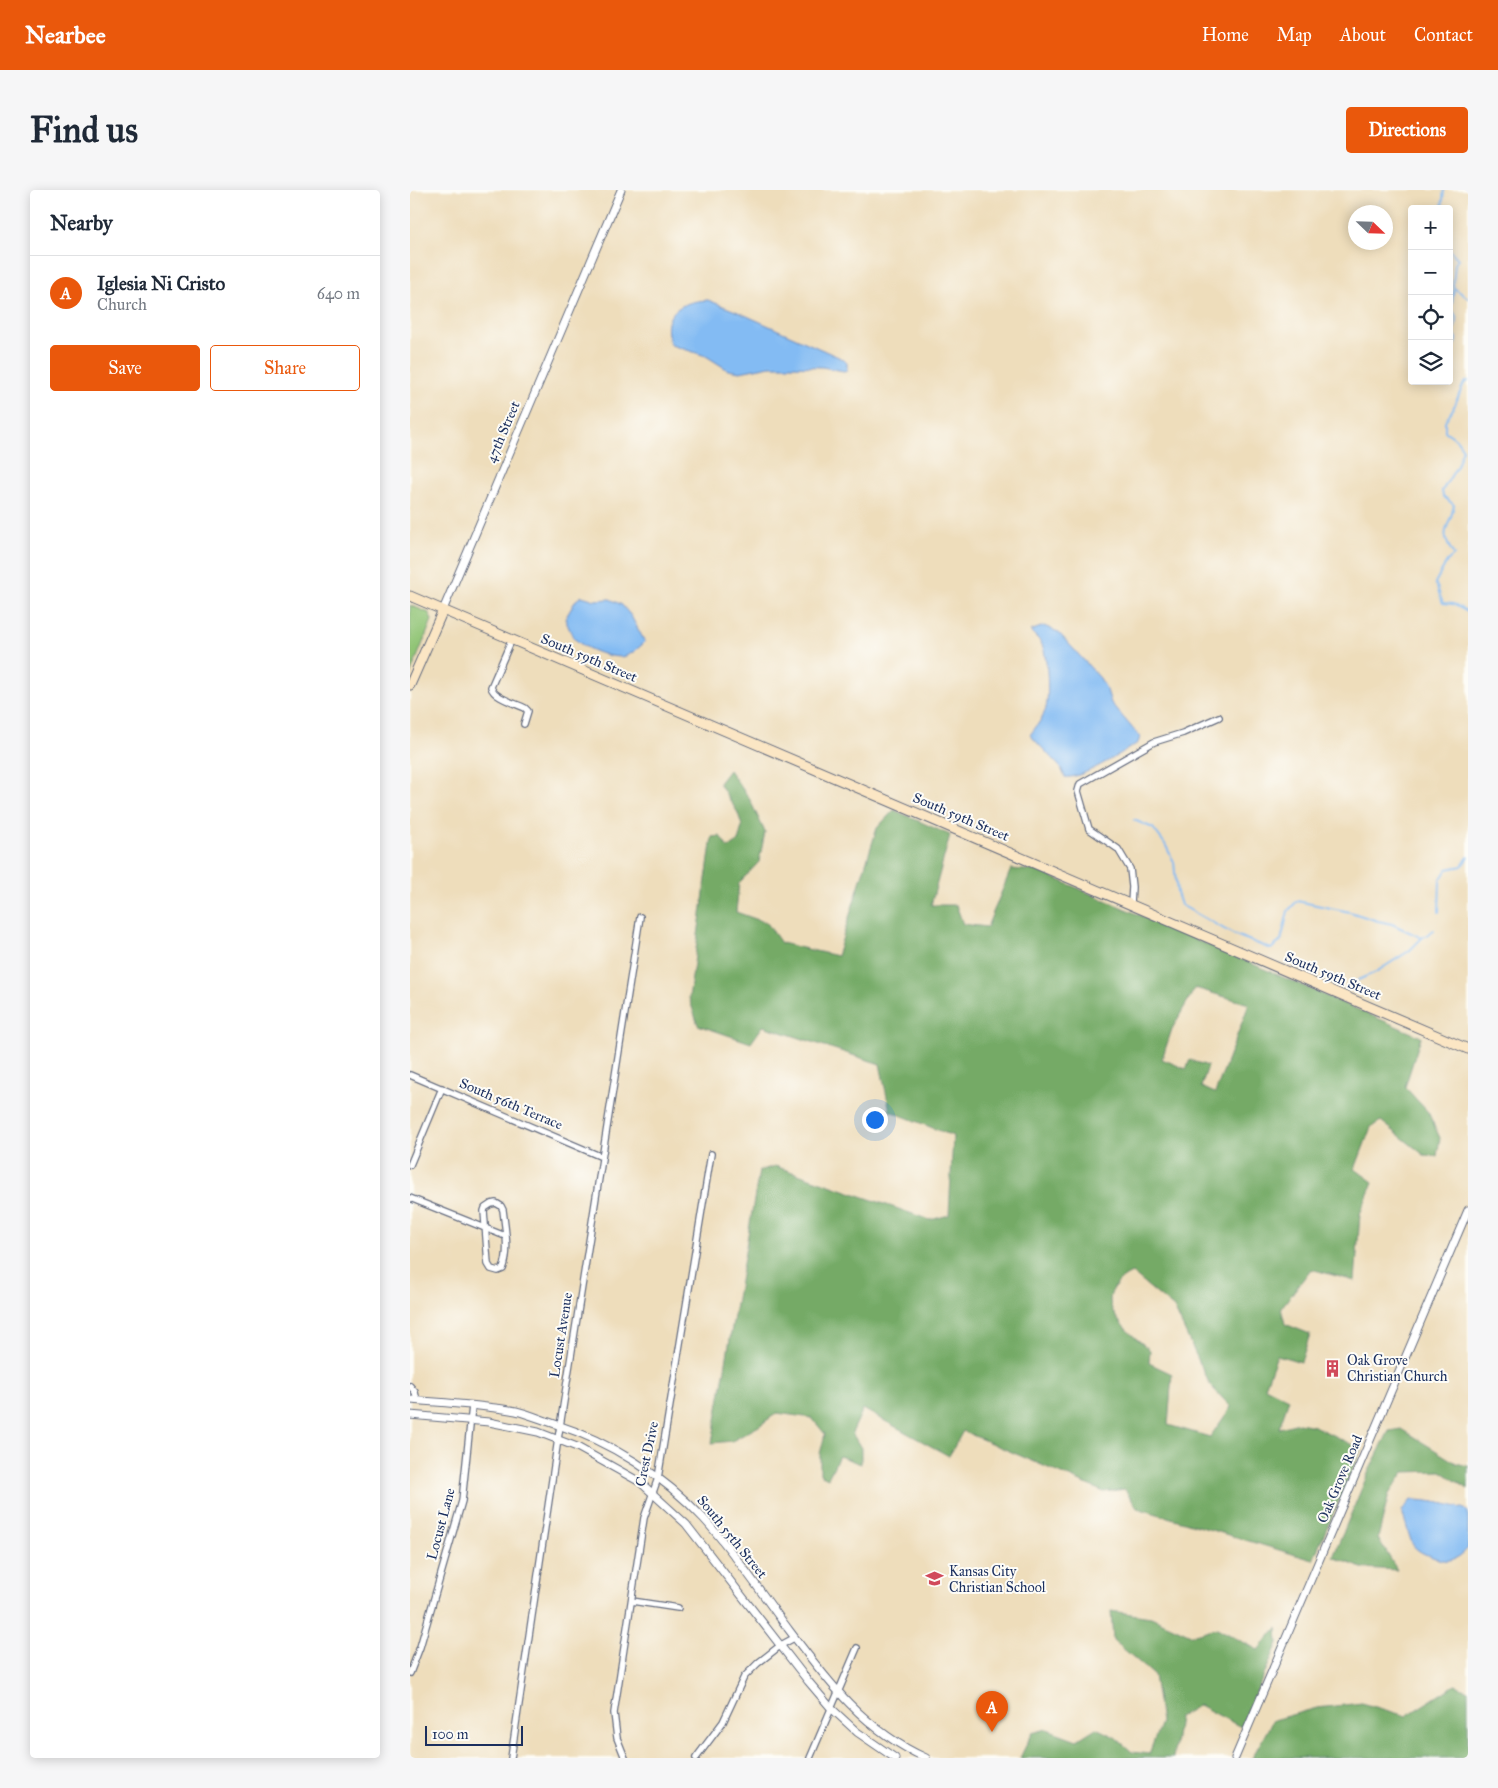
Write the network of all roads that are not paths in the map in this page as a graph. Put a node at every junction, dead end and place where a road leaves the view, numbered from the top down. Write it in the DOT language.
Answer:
graph roads {
  1 [pos="621,190"];
  2 [pos="410,596"];
  3 [pos="443,610"];
  4 [pos="512,640"];
  5 [pos="410,685"];
  6 [pos="1219,717"];
  7 [pos="524,724"];
  8 [pos="1131,904"];
  9 [pos="640,917"];
  10 [pos="1468,1049"];
  11 [pos="410,1075"];
  12 [pos="442,1088"];
  13 [pos="711,1154"];
  14 [pos="602,1157"];
  15 [pos="410,1165"];
  16 [pos="410,1198"];
  17 [pos="1468,1210"];
  18 [pos="486,1228"];
  19 [pos="505,1236"];
  20 [pos="410,1386"];
  21 [pos="414,1400"];
  22 [pos="472,1406"];
  23 [pos="410,1415"];
  24 [pos="471,1420"];
  25 [pos="560,1425"];
  26 [pos="558,1439"];
  27 [pos="658,1478"];
  28 [pos="652,1492"];
  29 [pos="632,1600"];
  30 [pos="678,1608"];
  31 [pos="794,1638"];
  32 [pos="780,1645"];
  33 [pos="857,1648"];
  34 [pos="410,1673"];
  35 [pos="837,1693"];
  36 [pos="831,1708"];
  37 [pos="511,1758"];
  38 [pos="625,1758"];
  39 [pos="696,1758"];
  40 [pos="810,1758"];
  41 [pos="895,1758"];
  42 [pos="926,1758"];
  43 [pos="1235,1758"];
  1 -- 3 [label="street, 47th Street"];
  2 -- 3 [label="main road, South 59th Street"];
  3 -- 4 [label="main road, South 59th Street"];
  3 -- 5 [label="main road, 47th Street"];
  4 -- 7 [label="street"];
  4 -- 8 [label="main road, South 59th Street"];
  6 -- 8 [label="street"];
  8 -- 10 [label="main road, South 59th Street"];
  9 -- 14 [label="street, Locust Avenue"];
  11 -- 12 [label="street, South 56th Terrace"];
  12 -- 14 [label="street, South 56th Terrace"];
  12 -- 15 [label="street"];
  13 -- 27 [label="street, Crest Drive"];
  14 -- 25 [label="street, Locust Avenue"];
  16 -- 18 [label="street"];
  17 -- 43 [label="street, Oak Grove Road"];
  18 -- 19 [label="street"];
  18 -- 19 [label="street"];
  18 -- 19 [label="street"];
  20 -- 21 [label="street"];
  21 -- 22 [label="street, South 55th Street"];
  22 -- 24 [label="street, Locust Lane"];
  22 -- 25 [label="street, South 55th Street"];
  23 -- 24 [label="street, South 55th Street"];
  24 -- 26 [label="street, South 55th Street"];
  24 -- 34 [label="street, Locust Lane"];
  25 -- 26 [label="street, Locust Avenue"];
  25 -- 27 [label="street, South 55th Street"];
  26 -- 28 [label="street, South 55th Street"];
  26 -- 37 [label="street, Locust Avenue"];
  27 -- 28 [label="street, Crest Drive"];
  27 -- 31 [label="street, South 55th Street"];
  28 -- 29 [label="street, Crest Drive"];
  28 -- 32 [label="street, South 55th Street"];
  29 -- 30 [label="street"];
  29 -- 38 [label="street, Crest Drive"];
  31 -- 32 [label="street"];
  31 -- 35 [label="street, South 55th Street"];
  32 -- 36 [label="street, South 55th Street"];
  32 -- 39 [label="street"];
  33 -- 35 [label="street"];
  35 -- 36 [label="street"];
  35 -- 42 [label="street, South 55th Street"];
  36 -- 40 [label="street"];
  36 -- 41 [label="street, South 55th Street"];
}
